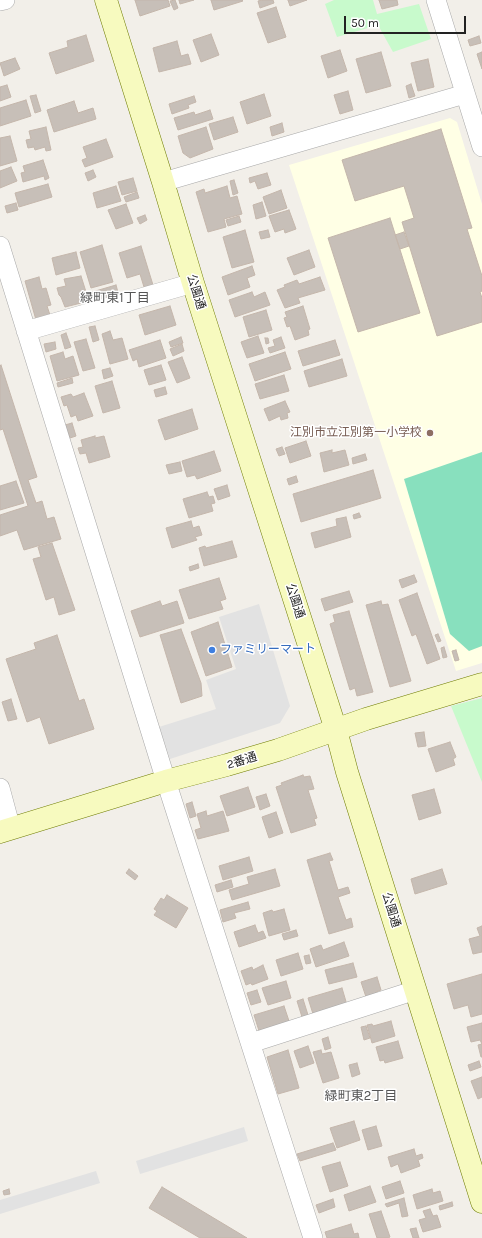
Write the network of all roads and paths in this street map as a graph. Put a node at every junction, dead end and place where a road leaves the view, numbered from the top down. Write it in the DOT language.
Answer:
graph roads {
  1 [pos="5,0"];
  2 [pos="106,0"];
  3 [pos="436,0"];
  4 [pos="0,2"];
  5 [pos="465,94"];
  6 [pos="482,147"];
  7 [pos="163,182"];
  8 [pos="0,246"];
  9 [pos="193,283"];
  10 [pos="26,331"];
  11 [pos="482,684"];
  12 [pos="336,730"];
  13 [pos="166,781"];
  14 [pos="0,788"];
  15 [pos="6,830"];
  16 [pos="416,990"];
  17 [pos="251,1043"];
  18 [pos="482,1202"];
  19 [pos="313,1238"];
  1 -- 4 [label="street"];
  2 -- 7 [label="street, 公園通"];
  3 -- 5 [label="street"];
  5 -- 6 [label="street"];
  5 -- 7 [label="street"];
  7 -- 9 [label="street, 公園通"];
  8 -- 10 [label="street"];
  9 -- 10 [label="street"];
  9 -- 12 [label="street, 公園通"];
  10 -- 13 [label="street"];
  11 -- 12 [label="street, 2番通"];
  12 -- 13 [label="street, 2番通"];
  12 -- 16 [label="street, 公園通"];
  13 -- 15 [label="street, 2番通"];
  13 -- 17 [label="street"];
  14 -- 15 [label="street"];
  16 -- 17 [label="street"];
  16 -- 18 [label="street, 公園通"];
  17 -- 19 [label="street"];
}
